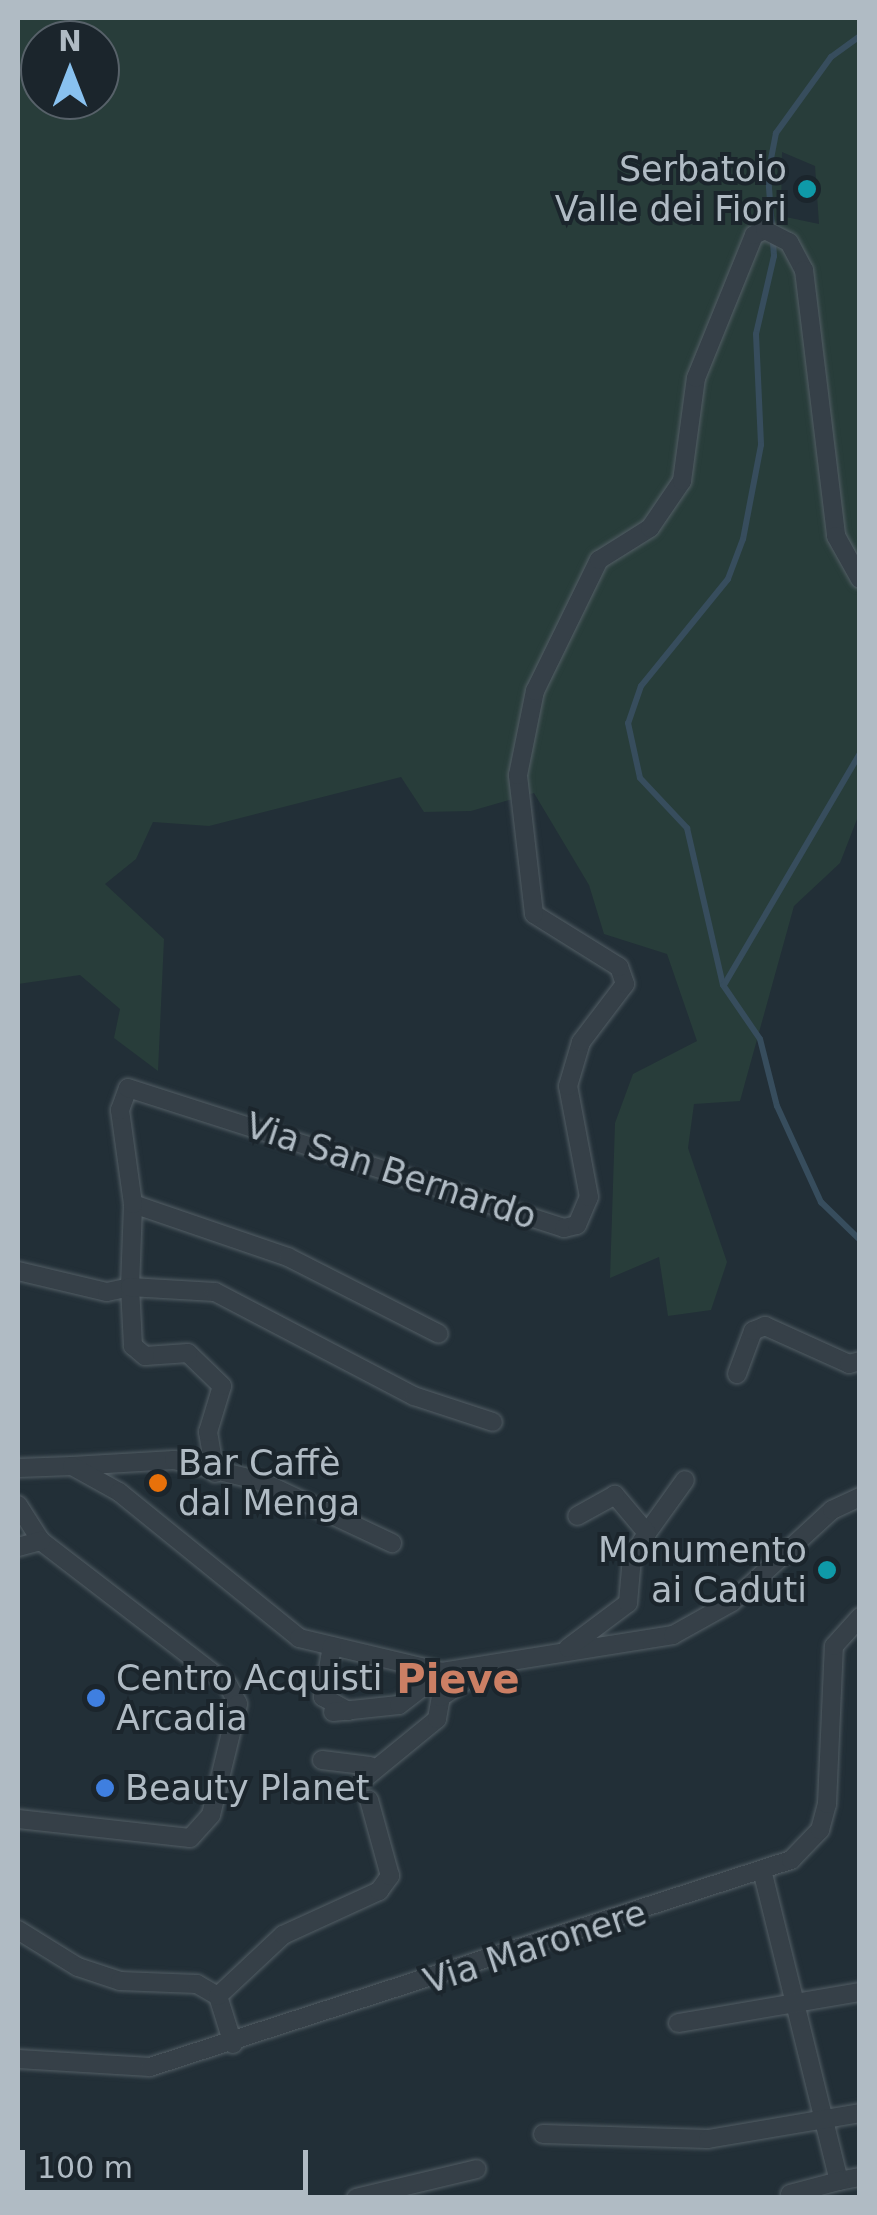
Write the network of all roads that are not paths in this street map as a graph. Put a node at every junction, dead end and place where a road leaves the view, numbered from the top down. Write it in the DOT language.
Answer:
graph roads {
  1 [pos="860,579"];
  2 [pos="132,1204"];
  3 [pos="18,1271"];
  4 [pos="130,1287"];
  5 [pos="439,1334"];
  6 [pos="860,1360"];
  7 [pos="737,1374"];
  8 [pos="493,1422"];
  9 [pos="72,1466"];
  10 [pos="18,1468"];
  11 [pos="215,1474"];
  12 [pos="685,1480"];
  13 [pos="860,1497"];
  14 [pos="18,1505"];
  15 [pos="578,1516"];
  16 [pos="648,1532"];
  17 [pos="41,1541"];
  18 [pos="392,1542"];
  19 [pos="18,1548"];
  20 [pos="860,1617"];
  21 [pos="332,1646"];
  22 [pos="568,1648"];
  23 [pos="442,1672"];
  24 [pos="479,1673"];
  25 [pos="333,1712"];
  26 [pos="353,1713"];
  27 [pos="322,1760"];
  28 [pos="369,1800"];
  29 [pos="18,1819"];
  30 [pos="763,1874"];
  31 [pos="18,1930"];
  32 [pos="860,1992"];
  33 [pos="218,1996"];
  34 [pos="797,1999"];
  35 [pos="678,2022"];
  36 [pos="233,2044"];
  37 [pos="18,2059"];
  38 [pos="860,2113"];
  39 [pos="824,2120"];
  40 [pos="543,2134"];
  41 [pos="477,2169"];
  42 [pos="860,2177"];
  43 [pos="839,2182"];
  44 [pos="790,2194"];
  45 [pos="356,2198"];
  1 -- 2 [label="street, Via San Bernardo"];
  2 -- 4 [label="street, Via San Bernardo"];
  2 -- 5 [label="street"];
  3 -- 4 [label="street"];
  4 -- 8 [label="street"];
  4 -- 11 [label="street, Via San Bernardo"];
  6 -- 7 [label="street"];
  9 -- 10 [label="street"];
  9 -- 11 [label="street"];
  9 -- 21 [label="street"];
  11 -- 18 [label="street"];
  12 -- 16 [label="street"];
  13 -- 22 [label="street"];
  14 -- 17 [label="street"];
  15 -- 16 [label="street"];
  16 -- 22 [label="street"];
  17 -- 19 [label="street"];
  17 -- 29 [label="street"];
  20 -- 30 [label="street, Via Maronere"];
  21 -- 23 [label="street"];
  21 -- 26 [label="street"];
  22 -- 24 [label="street"];
  23 -- 24 [label="street"];
  23 -- 26 [label="street"];
  24 -- 27 [label="street"];
  25 -- 26 [label="street"];
  28 -- 33 [label="street"];
  30 -- 34 [label="street"];
  30 -- 36 [label="street, Via Maronere"];
  31 -- 33 [label="street"];
  32 -- 34 [label="street"];
  33 -- 36 [label="street"];
  34 -- 35 [label="street"];
  34 -- 39 [label="street"];
  36 -- 37 [label="street, Via Maronere"];
  38 -- 39 [label="street"];
  39 -- 40 [label="street"];
  39 -- 43 [label="street"];
  41 -- 45 [label="street"];
  42 -- 43 [label="street"];
  43 -- 44 [label="street"];
}
